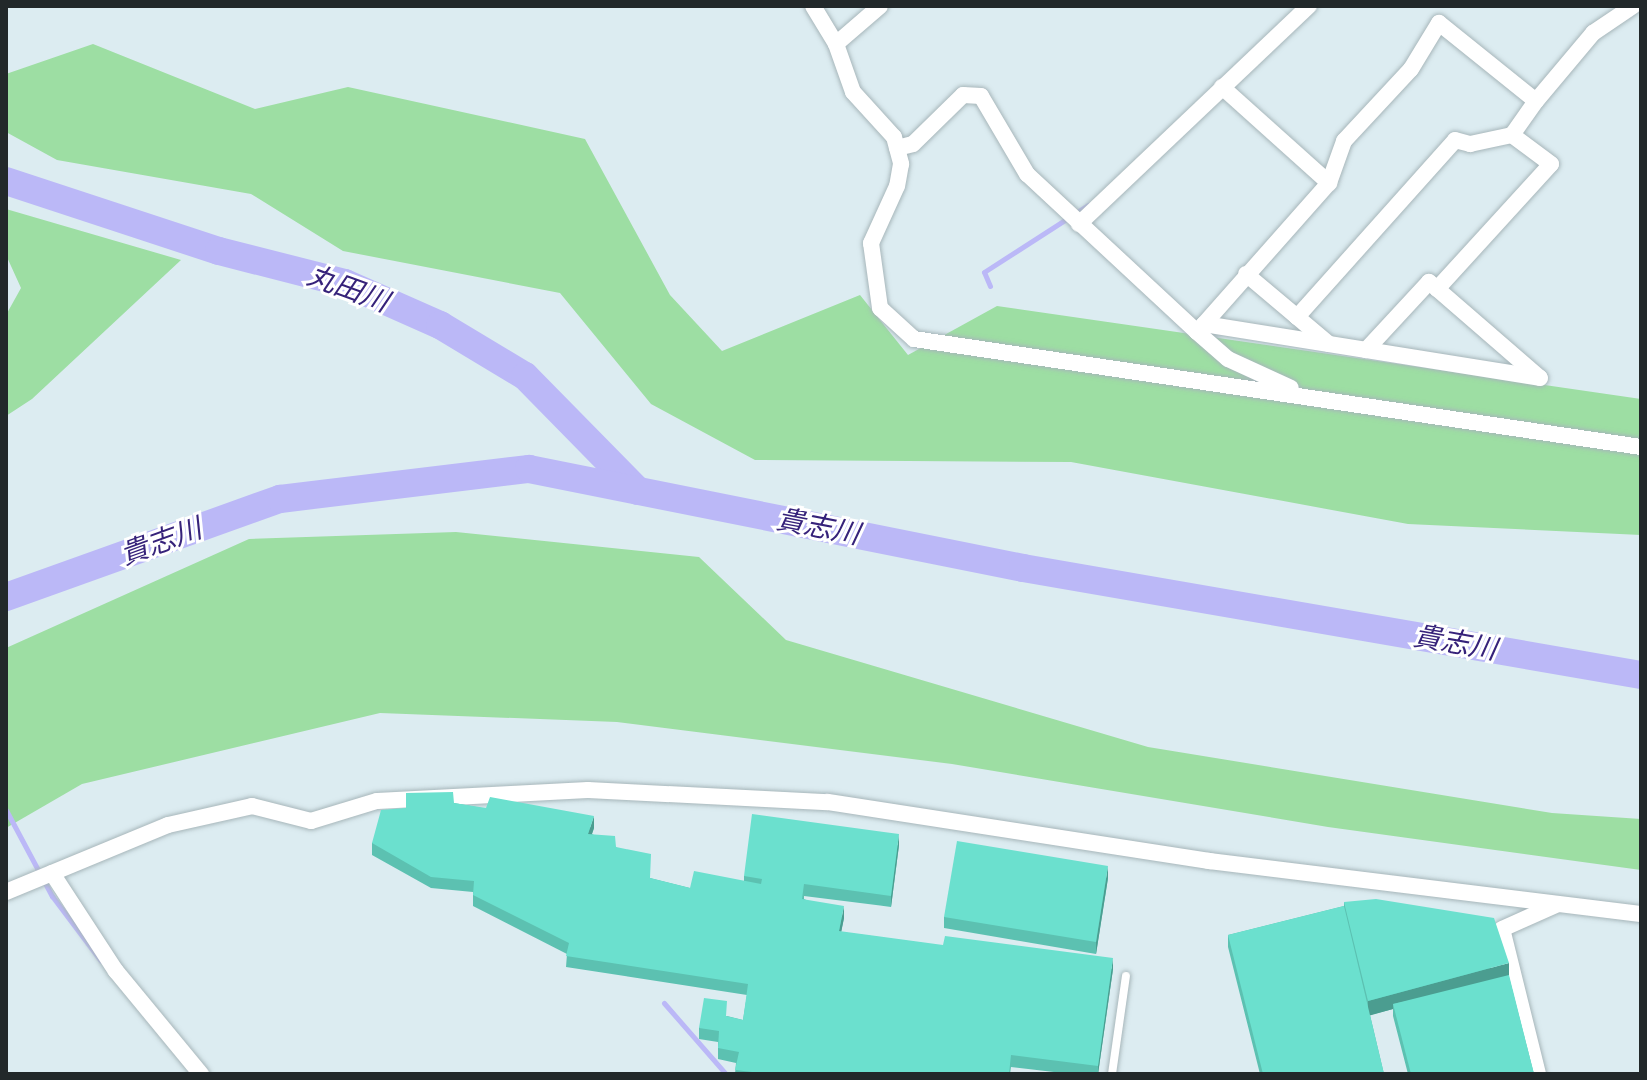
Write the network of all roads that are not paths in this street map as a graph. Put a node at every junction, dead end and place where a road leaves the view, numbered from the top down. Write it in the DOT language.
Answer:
graph roads {
  1 [pos="813,6"];
  2 [pos="880,6"];
  3 [pos="1309,6"];
  4 [pos="1633,6"];
  5 [pos="836,44"];
  6 [pos="1222,87"];
  7 [pos="1536,101"];
  8 [pos="1512,135"];
  9 [pos="897,148"];
  10 [pos="1329,183"];
  11 [pos="1079,224"];
  12 [pos="1246,274"];
  13 [pos="1437,289"];
  14 [pos="1297,317"];
  15 [pos="1200,328"];
  16 [pos="1329,344"];
  17 [pos="1366,350"];
  18 [pos="1300,395"];
  19 [pos="1641,447"];
  20 [pos="52,873"];
  21 [pos="6,892"];
  22 [pos="1559,903"];
  23 [pos="1641,914"];
  24 [pos="1126,976"];
  25 [pos="201,1074"];
  26 [pos="1112,1074"];
  27 [pos="1538,1074"];
  1 -- 5 [label="street"];
  2 -- 5 [label="street"];
  3 -- 6 [label="street"];
  4 -- 7 [label="street"];
  5 -- 9 [label="street"];
  6 -- 10 [label="street"];
  6 -- 11 [label="street"];
  7 -- 8 [label="street"];
  7 -- 10 [label="street"];
  8 -- 13 [label="street"];
  8 -- 14 [label="street"];
  9 -- 11 [label="street"];
  9 -- 18 [label="street"];
  10 -- 12 [label="street"];
  11 -- 15 [label="street"];
  12 -- 14 [label="street"];
  12 -- 15 [label="street"];
  13 -- 17 [label="street"];
  13 -- 17 [label="street"];
  14 -- 16 [label="street"];
  15 -- 16 [label="street"];
  15 -- 18 [label="street"];
  16 -- 17 [label="street"];
  18 -- 19 [label="street"];
  20 -- 21 [label="street"];
  20 -- 22 [label="street"];
  20 -- 25 [label="street"];
  22 -- 23 [label="street"];
  22 -- 27 [label="street"];
  24 -- 26 [label="lane"];
}
